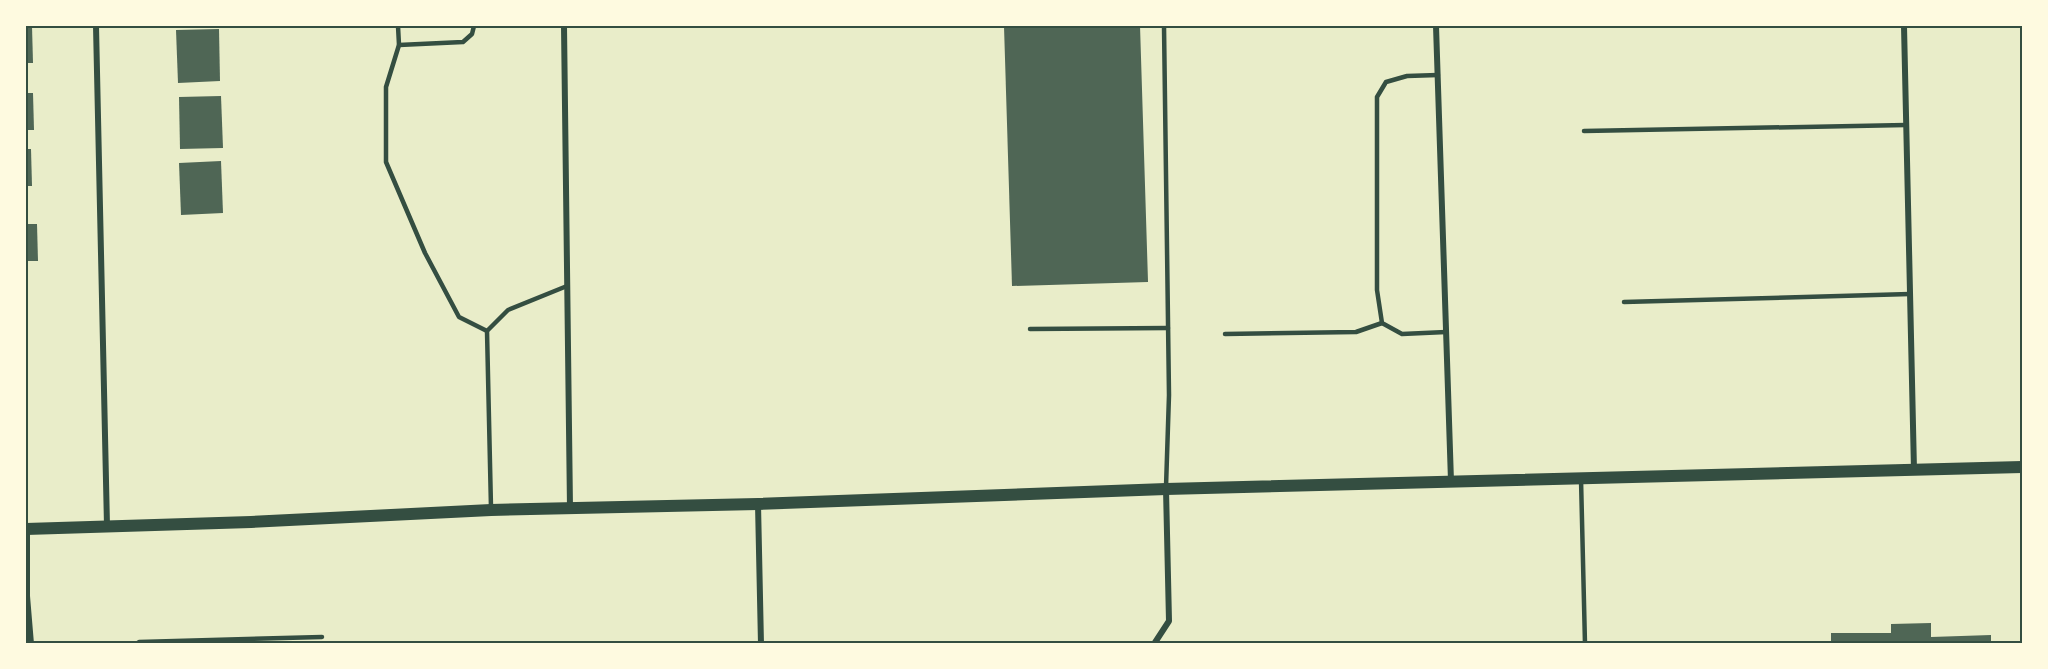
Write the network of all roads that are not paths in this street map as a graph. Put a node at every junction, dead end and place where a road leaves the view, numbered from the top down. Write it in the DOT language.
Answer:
graph roads {
  1 [pos="96,26"];
  2 [pos="398,26"];
  3 [pos="474,26"];
  4 [pos="564,26"];
  5 [pos="1164,26"];
  6 [pos="1436,26"];
  7 [pos="1904,26"];
  8 [pos="399,45"];
  9 [pos="1438,75"];
  10 [pos="1906,125"];
  11 [pos="1584,131"];
  12 [pos="567,286"];
  13 [pos="1910,294"];
  14 [pos="1624,302"];
  15 [pos="1382,323"];
  16 [pos="1168,328"];
  17 [pos="1030,329"];
  18 [pos="486,331"];
  19 [pos="1446,332"];
  20 [pos="1225,334"];
  21 [pos="2022,467"];
  22 [pos="1914,471"];
  23 [pos="1581,479"];
  24 [pos="1451,482"];
  25 [pos="1166,489"];
  26 [pos="758,504"];
  27 [pos="570,508"];
  28 [pos="491,510"];
  29 [pos="107,527"];
  30 [pos="26,530"];
  31 [pos="322,637"];
  32 [pos="31,644"];
  33 [pos="136,644"];
  34 [pos="762,644"];
  35 [pos="1154,644"];
  36 [pos="1585,644"];
  1 -- 29 [label="street"];
  2 -- 8 [label="lane"];
  3 -- 8 [label="lane"];
  4 -- 12 [label="street"];
  5 -- 16 [label="lane"];
  6 -- 9 [label="street"];
  7 -- 10 [label="street"];
  8 -- 18 [label="lane"];
  9 -- 15 [label="lane"];
  9 -- 19 [label="street"];
  10 -- 11 [label="lane"];
  10 -- 13 [label="street"];
  12 -- 18 [label="lane"];
  12 -- 27 [label="street"];
  13 -- 14 [label="lane"];
  13 -- 22 [label="street"];
  15 -- 19 [label="lane"];
  15 -- 20 [label="lane"];
  16 -- 17 [label="lane"];
  16 -- 25 [label="lane"];
  18 -- 28 [label="lane"];
  19 -- 24 [label="street"];
  21 -- 22 [label="main road"];
  22 -- 23 [label="main road"];
  23 -- 24 [label="main road"];
  23 -- 36 [label="lane"];
  24 -- 25 [label="main road"];
  25 -- 26 [label="main road"];
  25 -- 35 [label="street"];
  26 -- 27 [label="main road"];
  26 -- 34 [label="street"];
  27 -- 28 [label="main road"];
  28 -- 29 [label="main road"];
  29 -- 30 [label="main road"];
  30 -- 32 [label="street"];
  31 -- 33 [label="lane"];
}
